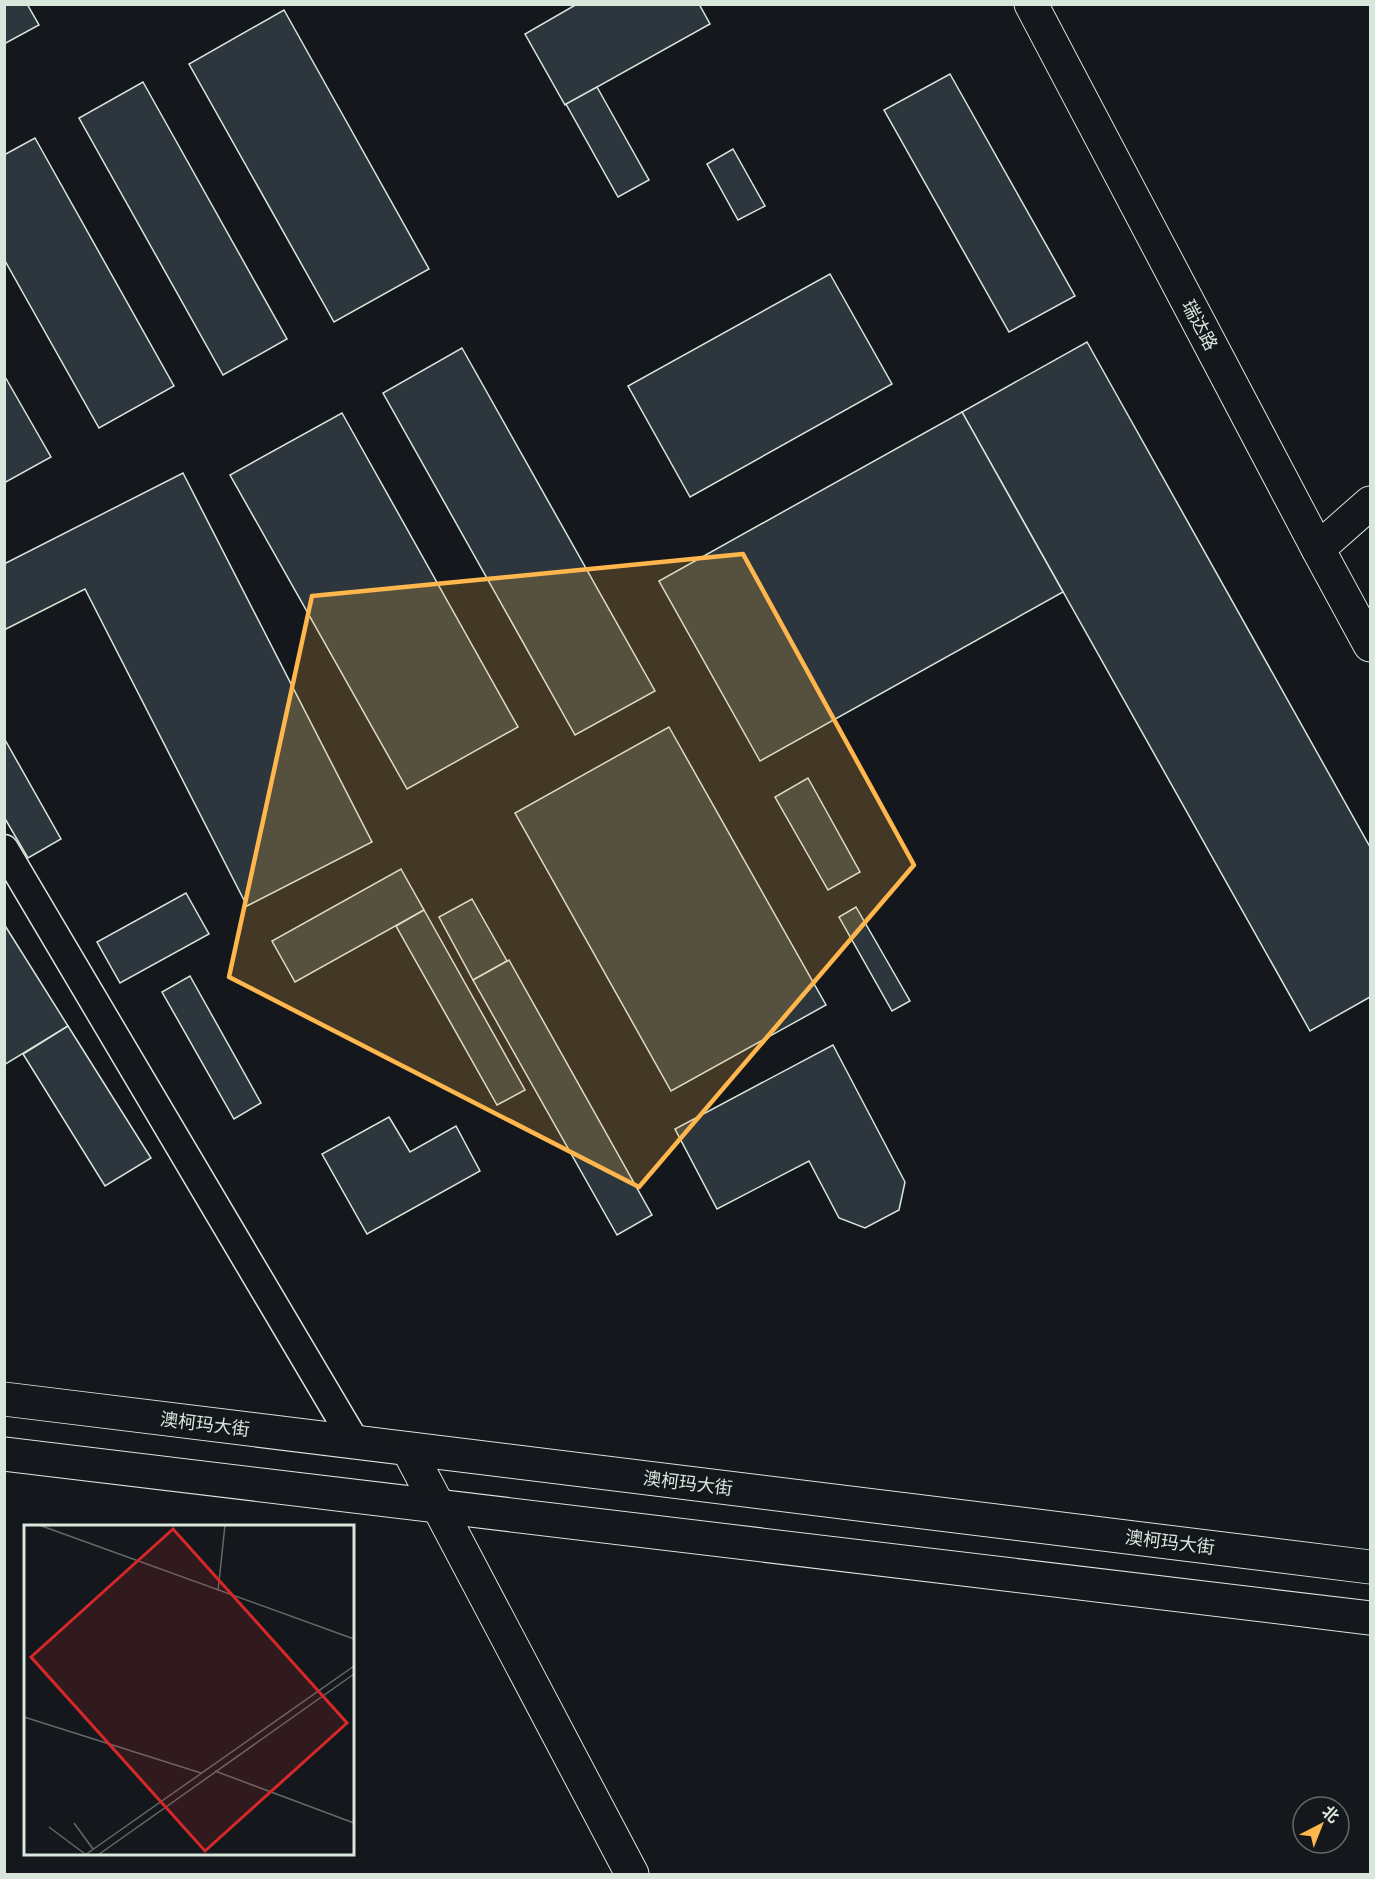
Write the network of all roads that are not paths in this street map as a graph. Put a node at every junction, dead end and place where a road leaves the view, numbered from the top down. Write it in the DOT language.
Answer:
graph roads {
  1 [pos="1030,4"];
  2 [pos="1371,503"];
  3 [pos="1318,549"];
  4 [pos="1371,645"];
  5 [pos="4,849"];
  6 [pos="4,1399"];
  7 [pos="355,1442"];
  8 [pos="408,1449"];
  9 [pos="4,1454"];
  10 [pos="438,1506"];
  11 [pos="1371,1567"];
  12 [pos="1371,1618"];
  13 [pos="632,1875"];
  1 -- 3 [label="main road, 瑞达路"];
  2 -- 3 [label="main road"];
  3 -- 4 [label="main road, 瑞达路"];
  5 -- 7 [label="street"];
  6 -- 7 [label="main road, 澳柯玛大街"];
  7 -- 8 [label="main road, 澳柯玛大街"];
  8 -- 10 [label="main road"];
  8 -- 11 [label="main road, 澳柯玛大街"];
  9 -- 10 [label="main road"];
  10 -- 12 [label="main road"];
  10 -- 13 [label="main road"];
}
